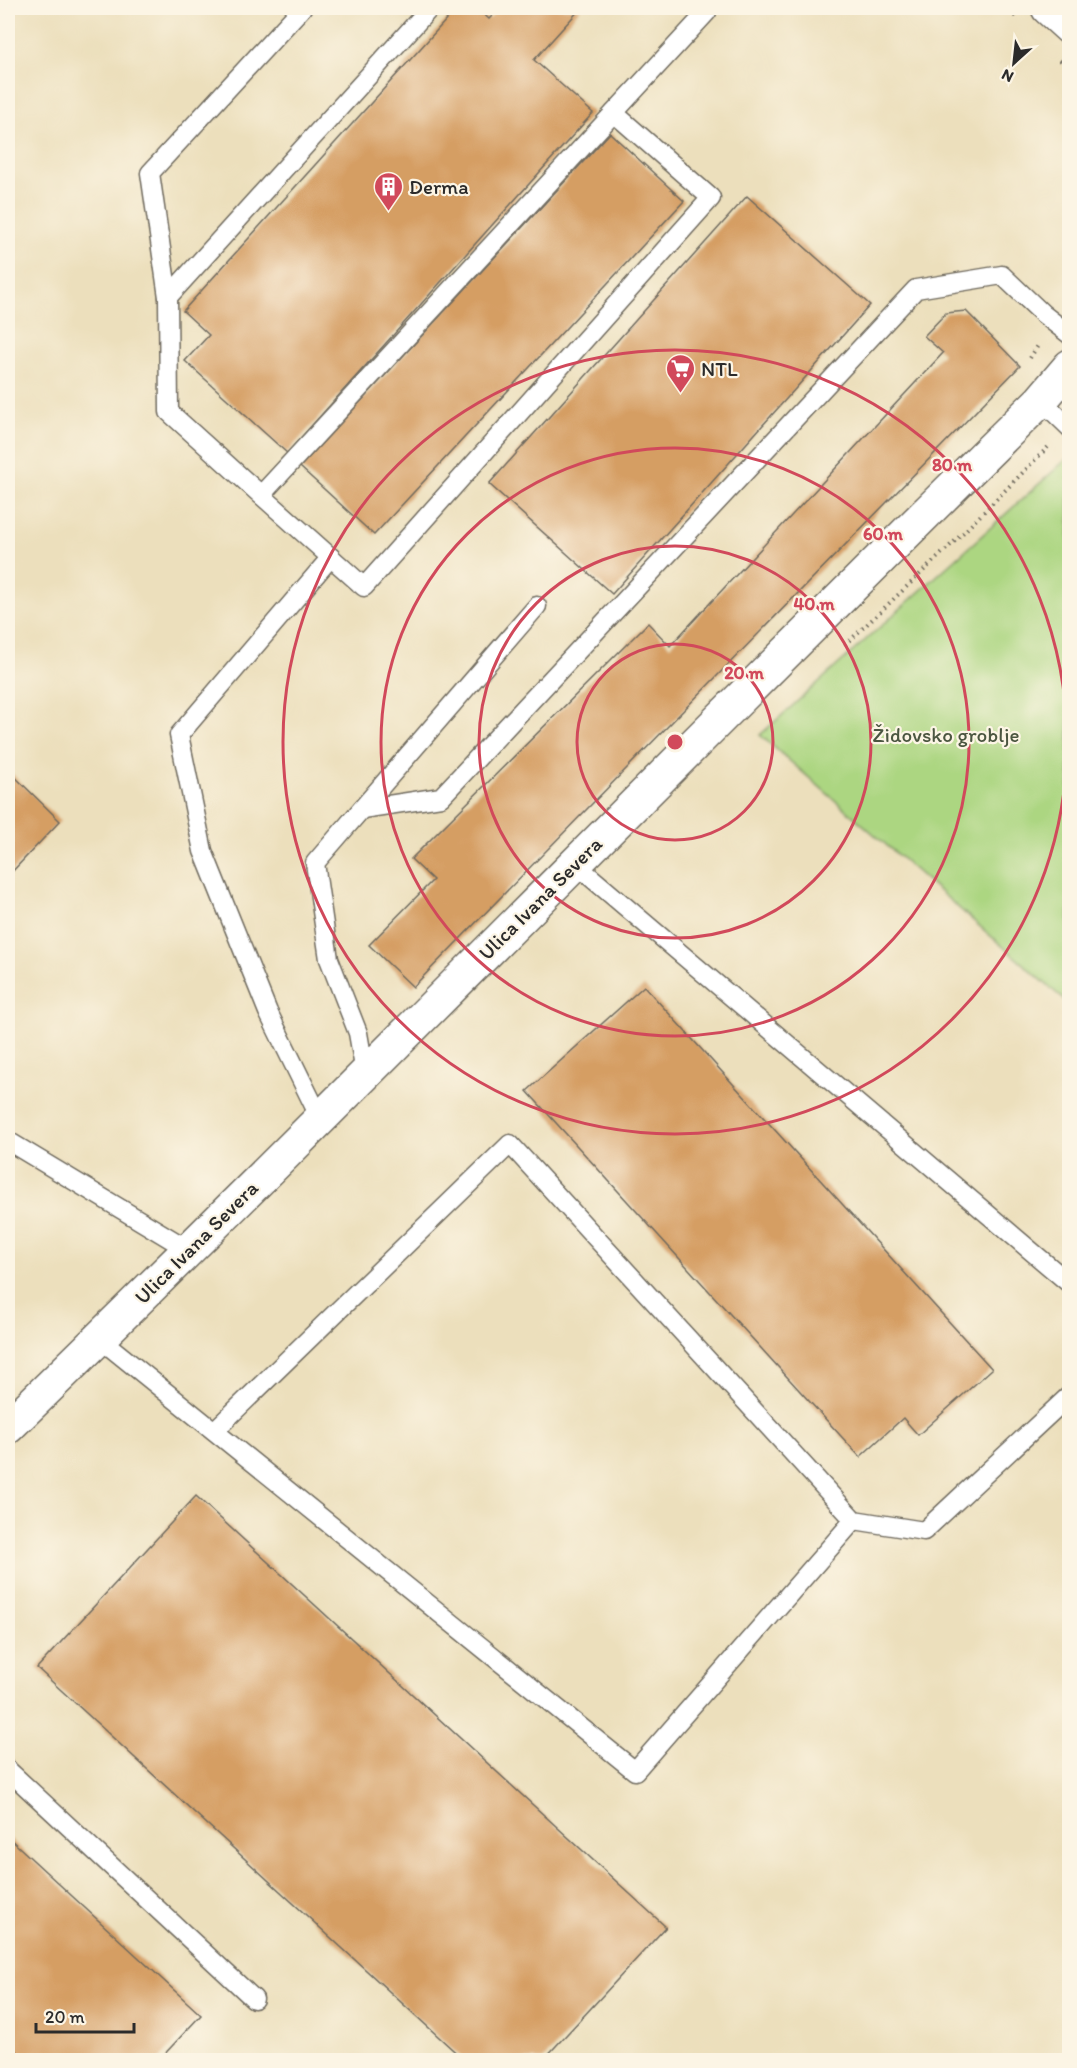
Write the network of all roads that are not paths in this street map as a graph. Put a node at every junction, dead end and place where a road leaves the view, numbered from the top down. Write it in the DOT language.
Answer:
graph roads {
  1 [pos="302,8"];
  2 [pos="430,8"];
  3 [pos="702,8"];
  4 [pos="1048,8"];
  5 [pos="1070,28"];
  6 [pos="614,113"];
  7 [pos="168,297"];
  8 [pos="1070,335"];
  9 [pos="1067,371"];
  10 [pos="1041,400"];
  11 [pos="1070,428"];
  12 [pos="261,495"];
  13 [pos="331,557"];
  14 [pos="537,606"];
  15 [pos="362,809"];
  16 [pos="574,863"];
  17 [pos="365,1073"];
  18 [pos="320,1118"];
  19 [pos="8,1141"];
  20 [pos="189,1250"];
  21 [pos="1070,1284"];
  22 [pos="99,1338"];
  23 [pos="1070,1395"];
  24 [pos="8,1427"];
  25 [pos="214,1431"];
  26 [pos="854,1520"];
  27 [pos="8,1770"];
  28 [pos="254,1999"];
  1 -- 7 [label="lane"];
  2 -- 7 [label="lane"];
  3 -- 6 [label="lane"];
  4 -- 5 [label="street"];
  6 -- 12 [label="lane"];
  6 -- 13 [label="lane"];
  7 -- 12 [label="lane"];
  8 -- 15 [label="lane"];
  9 -- 10 [label="street, Ulica Ivana Severa"];
  10 -- 11 [label="lane"];
  10 -- 16 [label="street, Ulica Ivana Severa"];
  12 -- 13 [label="lane"];
  13 -- 18 [label="lane"];
  14 -- 15 [label="lane"];
  15 -- 17 [label="lane"];
  16 -- 17 [label="street, Ulica Ivana Severa"];
  16 -- 21 [label="lane"];
  17 -- 18 [label="street, Ulica Ivana Severa"];
  18 -- 20 [label="street, Ulica Ivana Severa"];
  19 -- 20 [label="lane"];
  20 -- 22 [label="street, Ulica Ivana Severa"];
  22 -- 24 [label="street, Ulica Ivana Severa"];
  22 -- 25 [label="lane"];
  23 -- 26 [label="lane"];
  25 -- 26 [label="lane"];
  25 -- 26 [label="lane"];
  27 -- 28 [label="lane"];
}
